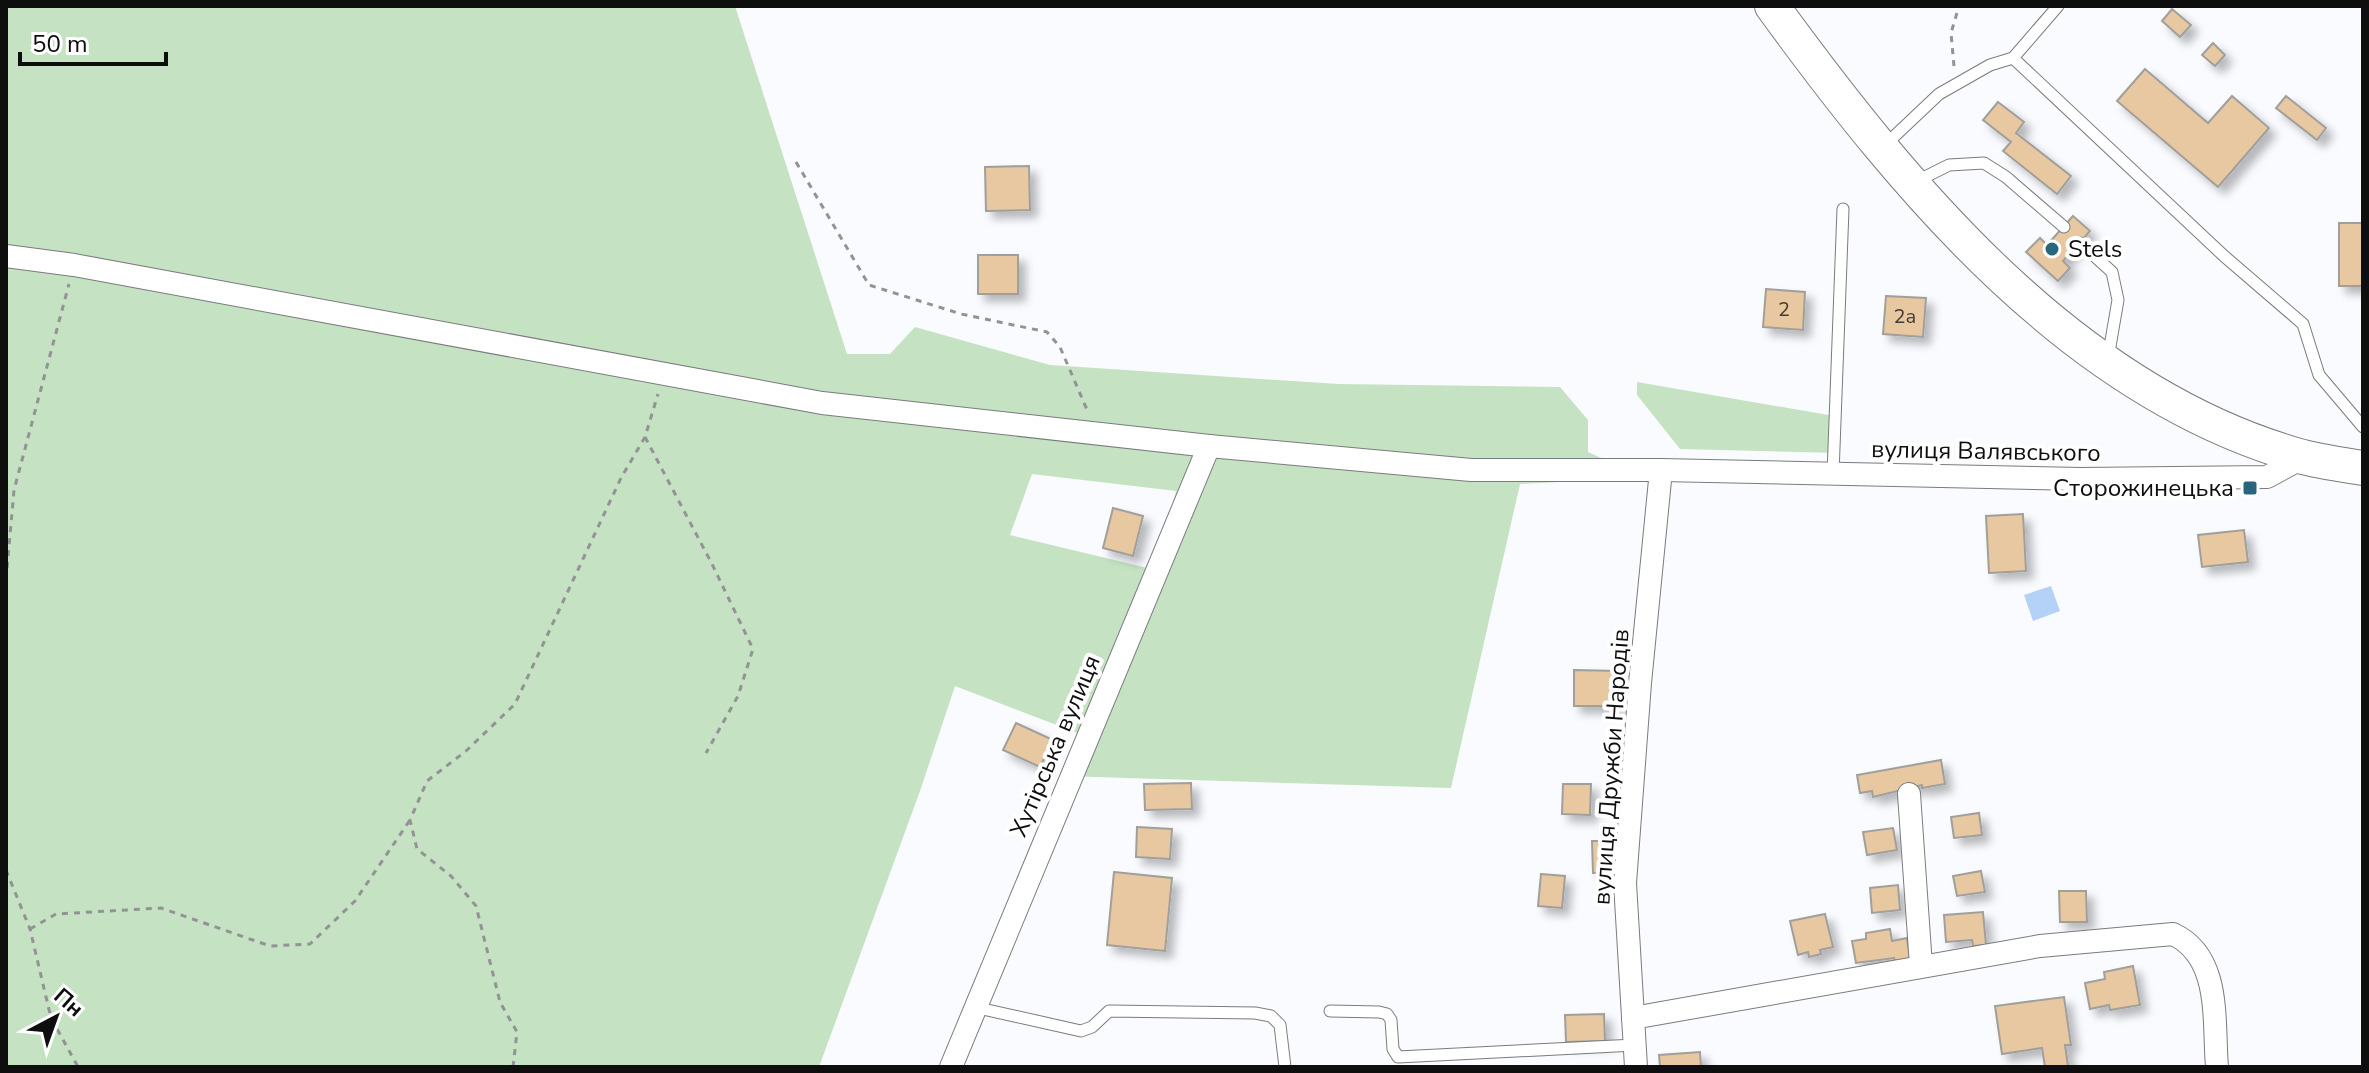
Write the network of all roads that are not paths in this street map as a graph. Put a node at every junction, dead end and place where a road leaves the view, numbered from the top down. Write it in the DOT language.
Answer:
graph roads {
  1 [pos="1772,6"];
  2 [pos="2058,6"];
  3 [pos="2013,58"];
  4 [pos="1881,149"];
  5 [pos="1912,183"];
  6 [pos="1843,209"];
  7 [pos="2064,227"];
  8 [pos="2080,243"];
  9 [pos="6,256"];
  10 [pos="2107,362"];
  11 [pos="2363,427"];
  12 [pos="1209,446"];
  13 [pos="2304,457"];
  14 [pos="2363,468"];
  15 [pos="1661,470"];
  16 [pos="1833,474"];
  17 [pos="1909,794"];
  18 [pos="1921,966"];
  19 [pos="974,1007"];
  20 [pos="1330,1011"];
  21 [pos="1633,1018"];
  22 [pos="1636,1056"];
  23 [pos="951,1067"];
  24 [pos="1285,1067"];
  25 [pos="2217,1067"];
  1 -- 4 [label="main road"];
  2 -- 3 [label="lane"];
  3 -- 4 [label="lane"];
  3 -- 11 [label="lane"];
  4 -- 5 [label="main road"];
  5 -- 7 [label="lane"];
  5 -- 10 [label="main road"];
  6 -- 16 [label="lane"];
  8 -- 10 [label="lane"];
  9 -- 12 [label="street, вулиця Валявського"];
  10 -- 13 [label="main road"];
  12 -- 15 [label="street, вулиця Валявського"];
  12 -- 19 [label="street, Хутірська вулиця"];
  13 -- 14 [label="main road"];
  13 -- 16 [label="street, вулиця Валявського"];
  15 -- 16 [label="street, вулиця Валявського"];
  15 -- 21 [label="street, вулиця Дружби Народів"];
  17 -- 18 [label="street"];
  18 -- 21 [label="street"];
  18 -- 25 [label="street"];
  19 -- 23 [label="street, Хутірська вулиця"];
  19 -- 24 [label="lane"];
  20 -- 22 [label="lane"];
  21 -- 22 [label="street, вулиця Дружби Народів"];
}
